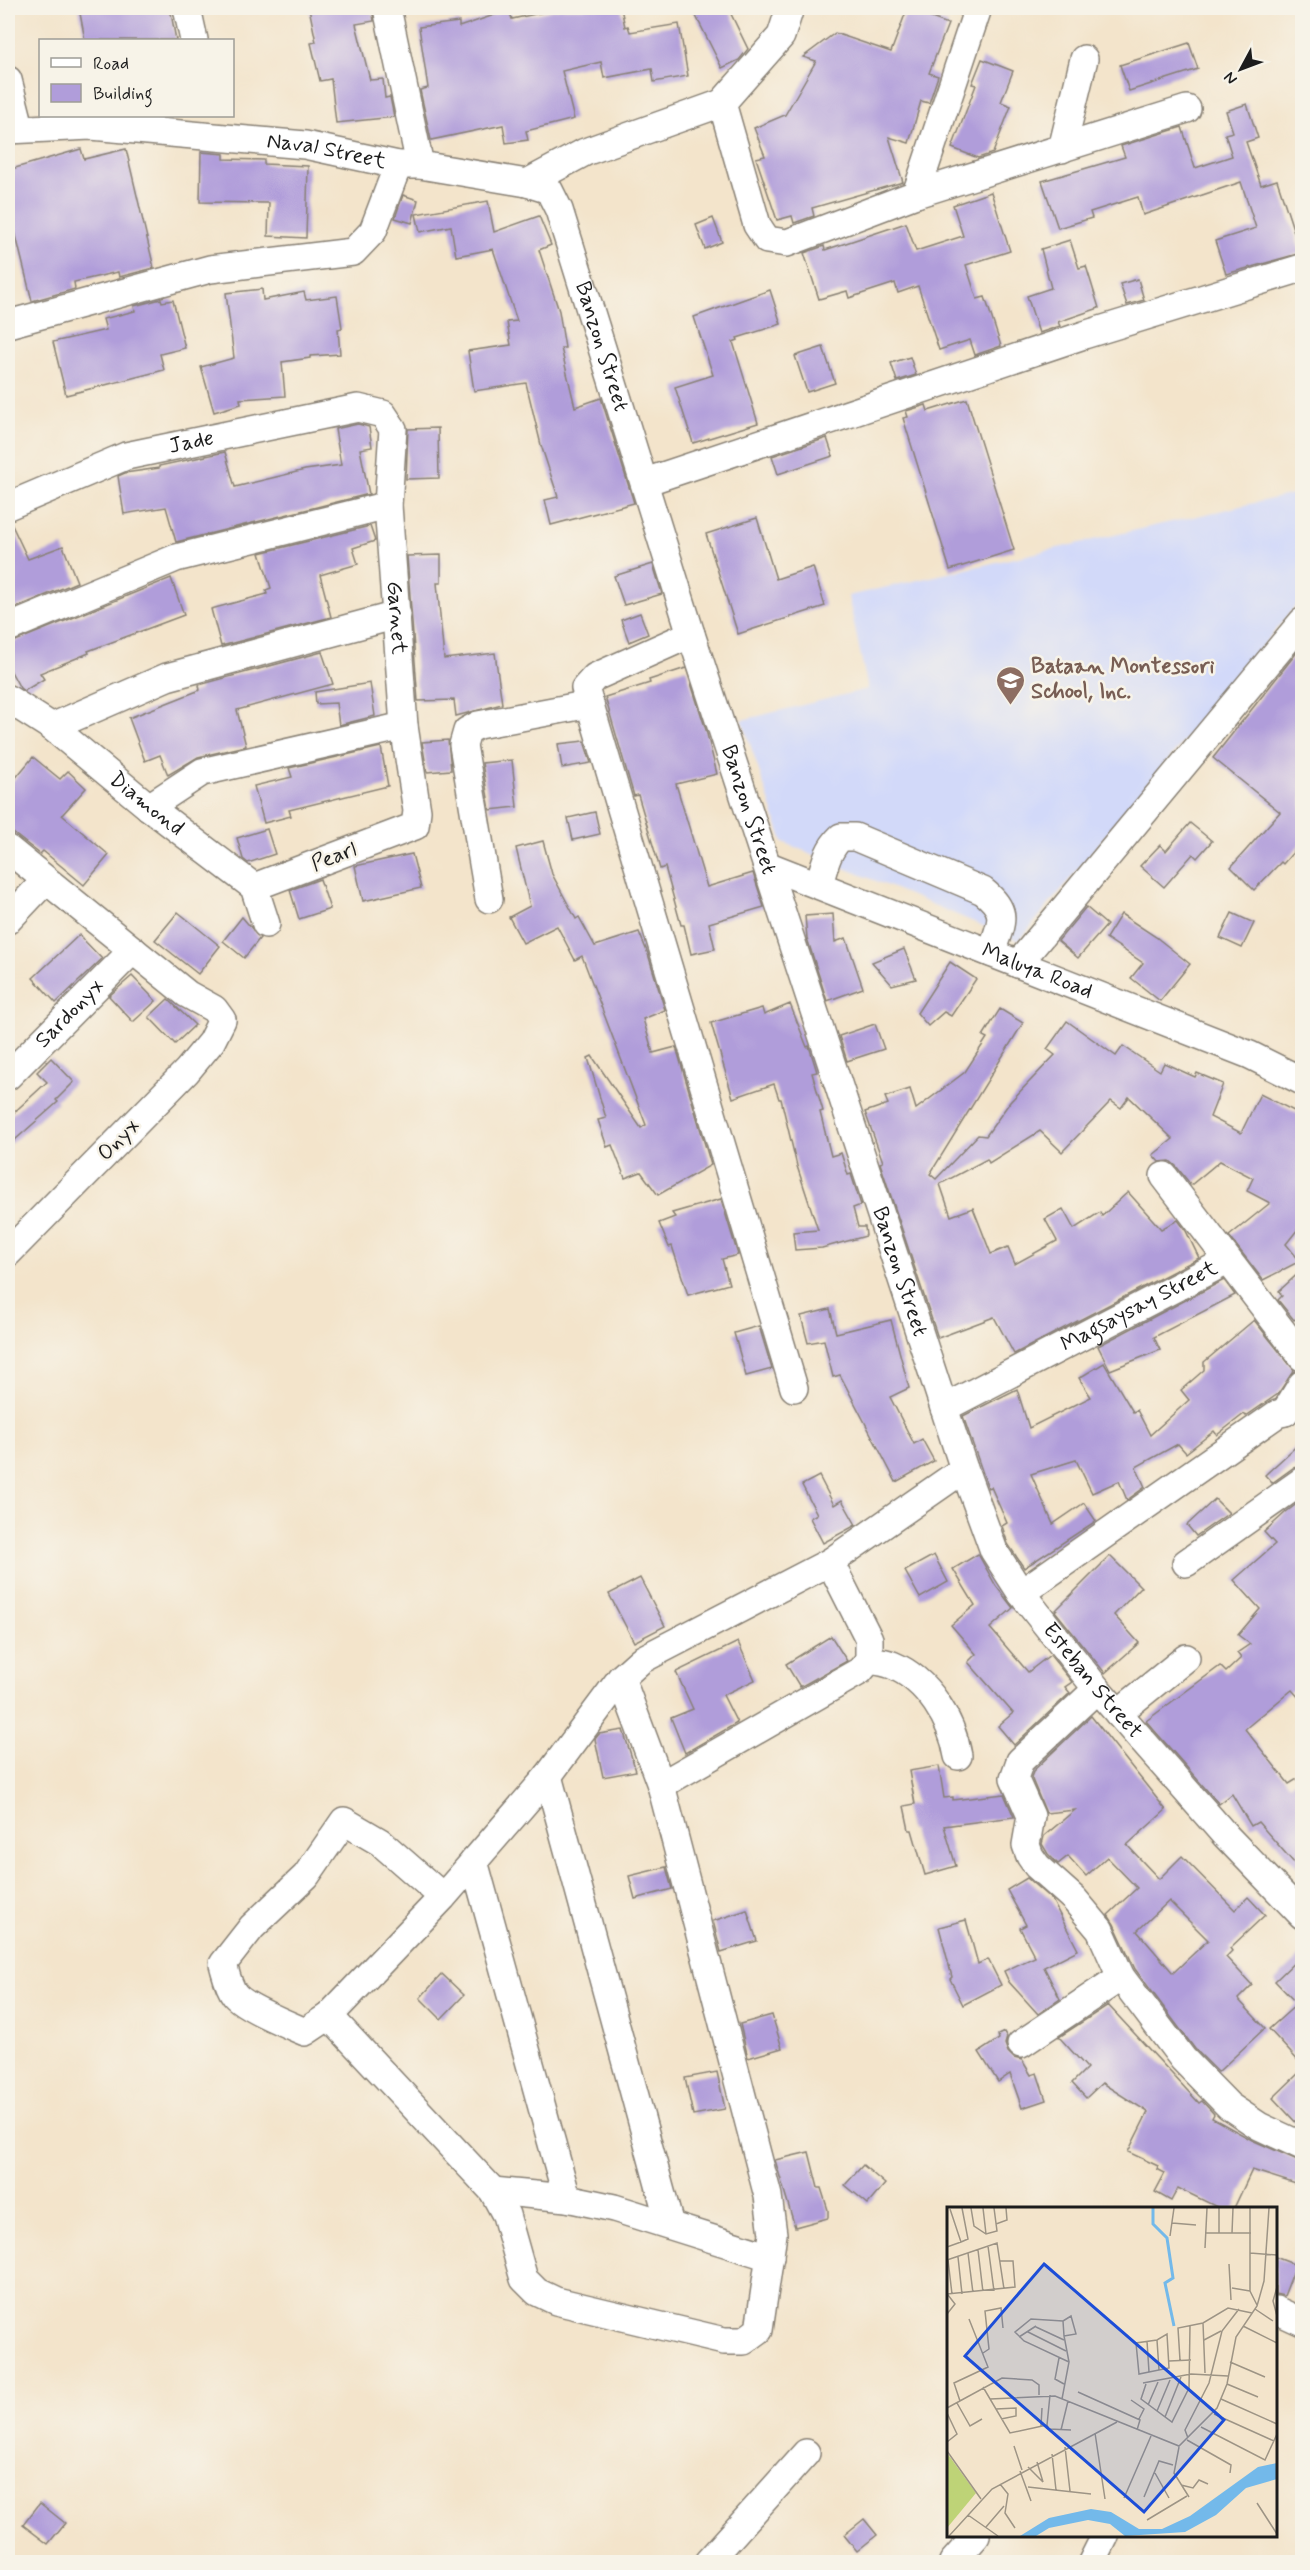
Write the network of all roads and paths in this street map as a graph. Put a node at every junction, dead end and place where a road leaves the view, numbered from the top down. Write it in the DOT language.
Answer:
graph roads {
  1 [pos="187,8"];
  2 [pos="387,8"];
  3 [pos="790,8"];
  4 [pos="978,8"];
  5 [pos="194,39"];
  6 [pos="1083,59"];
  7 [pos="8,80"];
  8 [pos="722,103"];
  9 [pos="1187,109"];
  10 [pos="211,126"];
  11 [pos="14,129"];
  12 [pos="1062,149"];
  13 [pos="409,165"];
  14 [pos="527,183"];
  15 [pos="916,194"];
  16 [pos="559,210"];
  17 [pos="1302,268"];
  18 [pos="8,324"];
  19 [pos="383,414"];
  20 [pos="645,482"];
  21 [pos="388,505"];
  22 [pos="8,506"];
  23 [pos="397,615"];
  24 [pos="1302,622"];
  25 [pos="8,628"];
  26 [pos="691,634"];
  27 [pos="8,699"];
  28 [pos="590,704"];
  29 [pos="404,726"];
  30 [pos="52,727"];
  31 [pos="149,807"];
  32 [pos="415,826"];
  33 [pos="8,849"];
  34 [pos="769,866"];
  35 [pos="45,881"];
  36 [pos="819,885"];
  37 [pos="254,887"];
  38 [pos="489,899"];
  39 [pos="8,920"];
  40 [pos="266,924"];
  41 [pos="133,950"];
  42 [pos="991,953"];
  43 [pos="1018,964"];
  44 [pos="8,1076"];
  45 [pos="1302,1082"];
  46 [pos="1164,1176"];
  47 [pos="8,1253"];
  48 [pos="1227,1261"];
  49 [pos="1302,1357"];
  50 [pos="1302,1384"];
  51 [pos="794,1388"];
  52 [pos="944,1408"];
  53 [pos="1294,1416"];
  54 [pos="964,1469"];
  55 [pos="1302,1481"];
  56 [pos="830,1562"];
  57 [pos="1186,1563"];
  58 [pos="1021,1593"];
  59 [pos="1186,1658"];
  60 [pos="869,1659"];
  61 [pos="621,1678"];
  62 [pos="1097,1689"];
  63 [pos="1118,1713"];
  64 [pos="958,1756"];
  65 [pos="548,1776"];
  66 [pos="661,1785"];
  67 [pos="474,1861"];
  68 [pos="443,1897"];
  69 [pos="1302,1915"];
  70 [pos="1120,1977"];
  71 [pos="329,2016"];
  72 [pos="1021,2044"];
  73 [pos="1302,2146"];
  74 [pos="493,2191"];
  75 [pos="567,2198"];
  76 [pos="670,2224"];
  77 [pos="770,2257"];
  78 [pos="1277,2311"];
  79 [pos="1302,2322"];
  80 [pos="806,2453"];
  81 [pos="974,2537"];
  82 [pos="1105,2537"];
  83 [pos="708,2562"];
  84 [pos="953,2562"];
  85 [pos="1092,2562"];
  1 -- 5 [label="street"];
  2 -- 13 [label="street"];
  3 -- 8 [label="street"];
  4 -- 15 [label="street"];
  6 -- 12 [label="street"];
  7 -- 11 [label="street"];
  8 -- 14 [label="street"];
  8 -- 15 [label="street"];
  9 -- 12 [label="street"];
  10 -- 11 [label="street, Naval Street"];
  10 -- 13 [label="street, Naval Street"];
  12 -- 15 [label="street"];
  13 -- 14 [label="street, Naval Street"];
  13 -- 18 [label="street"];
  14 -- 16 [label="street, Naval Street"];
  16 -- 20 [label="street, Banzon Street"];
  17 -- 20 [label="street"];
  19 -- 21 [label="street, Garnet"];
  19 -- 22 [label="street, Jade"];
  20 -- 26 [label="street, Banzon Street"];
  21 -- 23 [label="street, Garnet"];
  21 -- 25 [label="street"];
  23 -- 29 [label="street, Garnet"];
  23 -- 30 [label="street"];
  24 -- 43 [label="street"];
  26 -- 28 [label="street"];
  26 -- 34 [label="street, Banzon Street"];
  27 -- 30 [label="street, Diamond"];
  28 -- 38 [label="street"];
  28 -- 51 [label="street"];
  29 -- 31 [label="street"];
  29 -- 32 [label="street, Garnet"];
  30 -- 31 [label="street, Diamond"];
  31 -- 37 [label="street, Diamond"];
  32 -- 37 [label="street, Pearl"];
  33 -- 35 [label="street"];
  34 -- 36 [label="street, Maluya Road"];
  34 -- 52 [label="street, Banzon Street"];
  35 -- 39 [label="street"];
  35 -- 41 [label="street"];
  36 -- 42 [label="street, Maluya Road"];
  36 -- 42 [label="street"];
  37 -- 40 [label="street"];
  41 -- 44 [label="street, Sardonyx"];
  41 -- 47 [label="street, Onyx"];
  42 -- 43 [label="street, Maluya Road"];
  43 -- 45 [label="street, Maluya Road"];
  46 -- 48 [label="street"];
  48 -- 49 [label="street, Magsaysay Street"];
  48 -- 52 [label="street, Magsaysay Street"];
  50 -- 53 [label="street"];
  52 -- 54 [label="street, Esteban Street"];
  53 -- 58 [label="street"];
  54 -- 56 [label="street"];
  54 -- 58 [label="street, Esteban Street"];
  55 -- 57 [label="street"];
  56 -- 60 [label="street"];
  56 -- 61 [label="street"];
  58 -- 62 [label="street, Esteban Street"];
  59 -- 63 [label="street"];
  60 -- 64 [label="street"];
  60 -- 66 [label="street"];
  61 -- 65 [label="street"];
  61 -- 66 [label="street"];
  62 -- 63 [label="street, Esteban Street"];
  62 -- 70 [label="street"];
  63 -- 69 [label="street, Esteban Street"];
  65 -- 67 [label="street"];
  65 -- 76 [label="street"];
  66 -- 77 [label="street"];
  67 -- 68 [label="street"];
  67 -- 75 [label="street"];
  68 -- 71 [label="street"];
  68 -- 71 [label="street"];
  70 -- 72 [label="street"];
  70 -- 73 [label="street"];
  71 -- 74 [label="street"];
  74 -- 75 [label="street"];
  74 -- 77 [label="street"];
  75 -- 76 [label="street"];
  76 -- 77 [label="street"];
  78 -- 79 [label="street"];
  80 -- 83 [label="street"];
  81 -- 84 [label="street"];
  82 -- 85 [label="street"];
}
